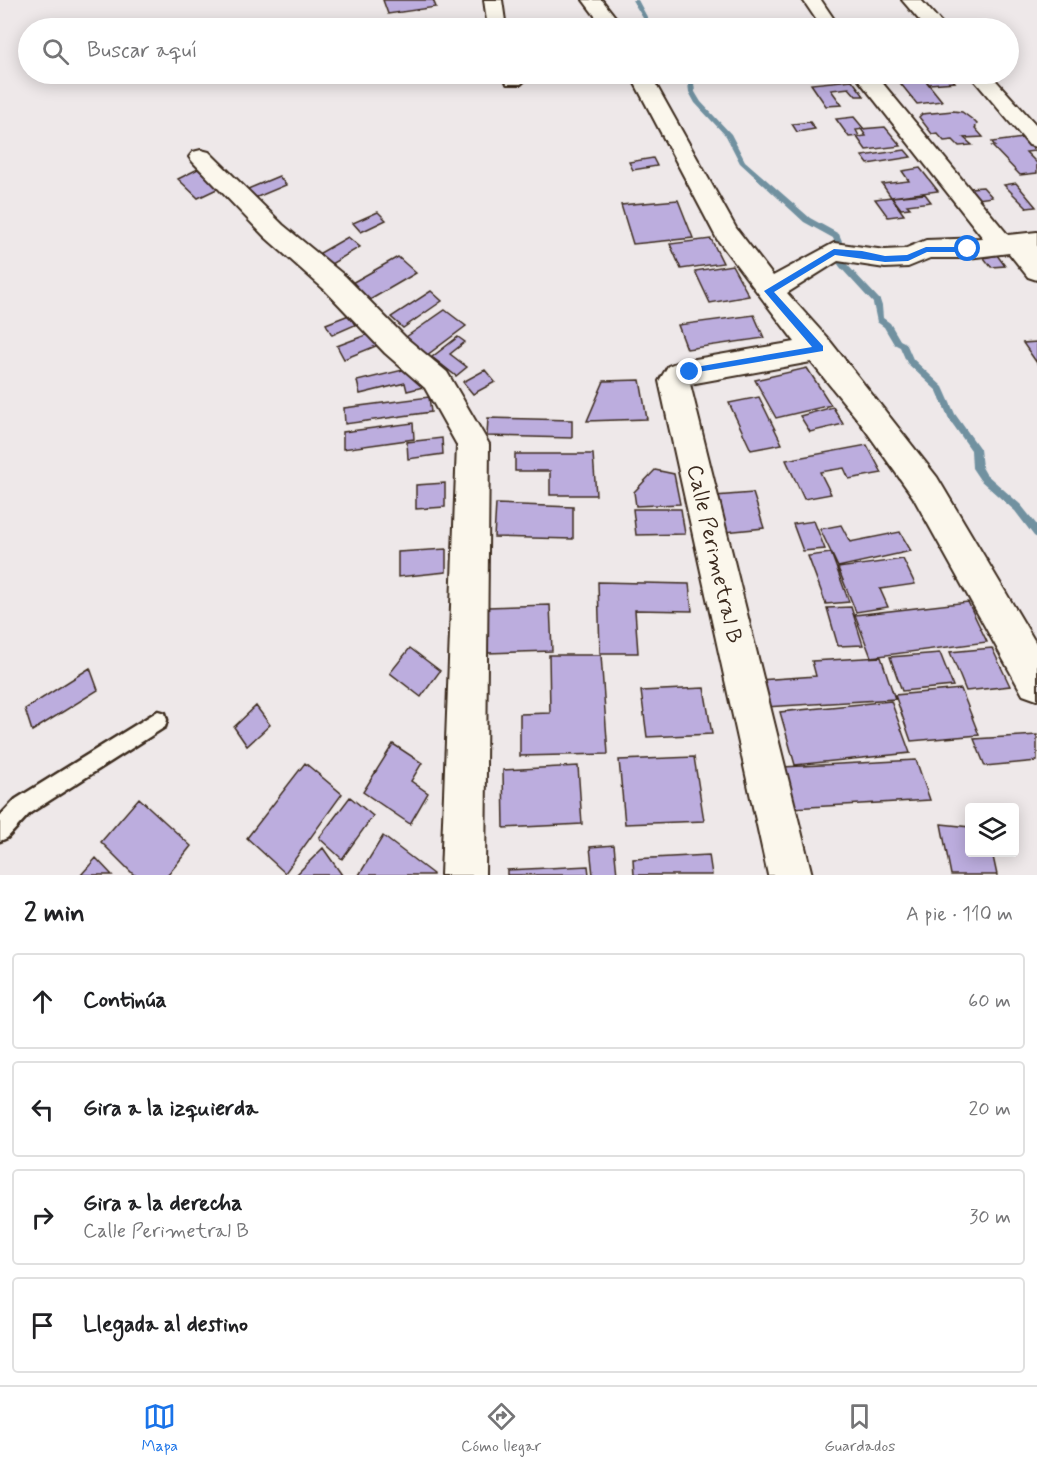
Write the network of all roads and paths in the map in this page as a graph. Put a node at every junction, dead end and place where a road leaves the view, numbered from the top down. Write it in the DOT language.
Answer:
graph roads {
  1 [pos="493,0"];
  2 [pos="592,0"];
  3 [pos="812,0"];
  4 [pos="911,0"];
  5 [pos="496,18"];
  6 [pos="606,18"];
  7 [pos="824,18"];
  8 [pos="927,18"];
  9 [pos="645,84"];
  10 [pos="873,84"];
  11 [pos="988,84"];
  12 [pos="1037,140"];
  13 [pos="201,157"];
  14 [pos="1018,243"];
  15 [pos="1037,270"];
  16 [pos="768,291"];
  17 [pos="819,349"];
  18 [pos="1037,681"];
  19 [pos="158,720"];
  20 [pos="0,831"];
  21 [pos="463,875"];
  22 [pos="790,875"];
  1 -- 5 [label="street"];
  2 -- 6 [label="street"];
  3 -- 7 [label="street"];
  4 -- 8 [label="street"];
  9 -- 16 [label="street"];
  10 -- 14 [label="street"];
  11 -- 12 [label="street"];
  13 -- 21 [label="street"];
  14 -- 15 [label="street"];
  14 -- 16 [label="street"];
  16 -- 17 [label="street"];
  17 -- 18 [label="street"];
  17 -- 22 [label="street, Calle Perimetral B"];
  19 -- 20 [label="lane"];
}
